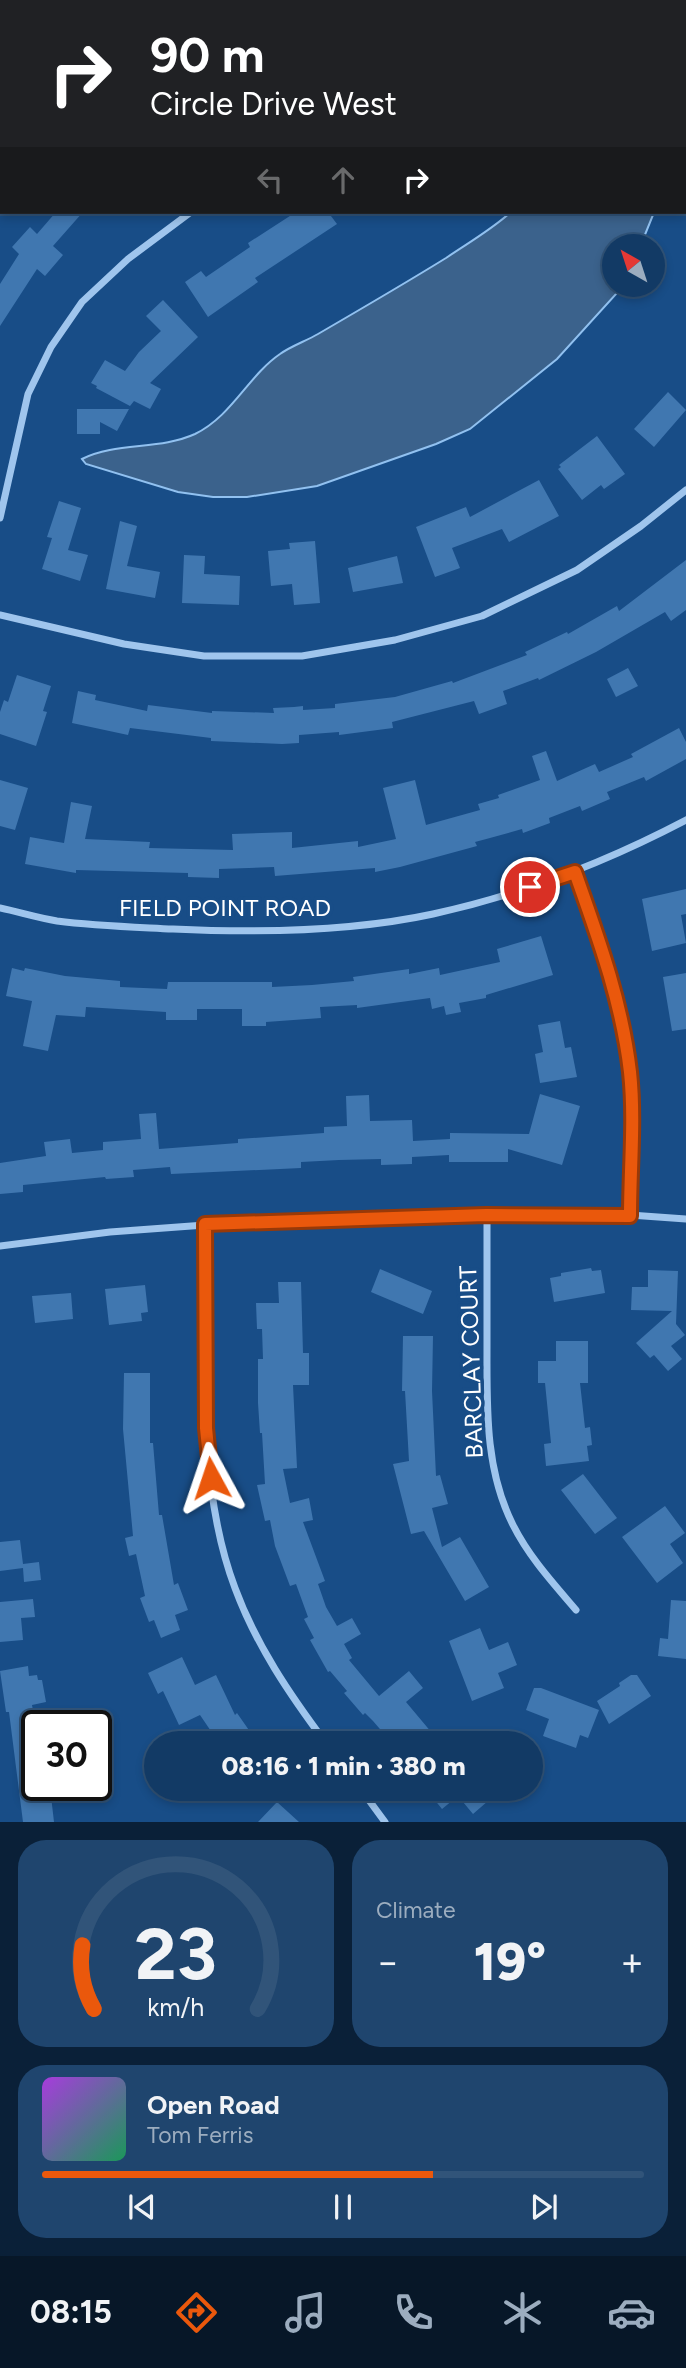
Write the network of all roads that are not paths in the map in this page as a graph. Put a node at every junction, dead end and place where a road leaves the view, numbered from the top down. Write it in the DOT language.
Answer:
graph roads {
  1 [pos="188,214"];
  2 [pos="686,489"];
  3 [pos="0,518"];
  4 [pos="0,615"];
  5 [pos="686,820"];
  6 [pos="575,872"];
  7 [pos="0,908"];
  8 [pos="486,1215"];
  9 [pos="630,1216"];
  10 [pos="686,1219"];
  11 [pos="205,1224"];
  12 [pos="0,1246"];
  13 [pos="576,1610"];
  14 [pos="317,1731"];
  15 [pos="370,1801"];
  16 [pos="385,1822"];
  1 -- 3 [label="street"];
  2 -- 4 [label="street"];
  5 -- 6 [label="street, FIELD POINT ROAD"];
  6 -- 7 [label="street, FIELD POINT ROAD"];
  6 -- 9 [label="street"];
  8 -- 9 [label="street"];
  8 -- 11 [label="street"];
  8 -- 13 [label="street, BARCLAY COURT"];
  9 -- 10 [label="street"];
  11 -- 12 [label="street"];
  11 -- 14 [label="street"];
  15 -- 16 [label="street"];
}
